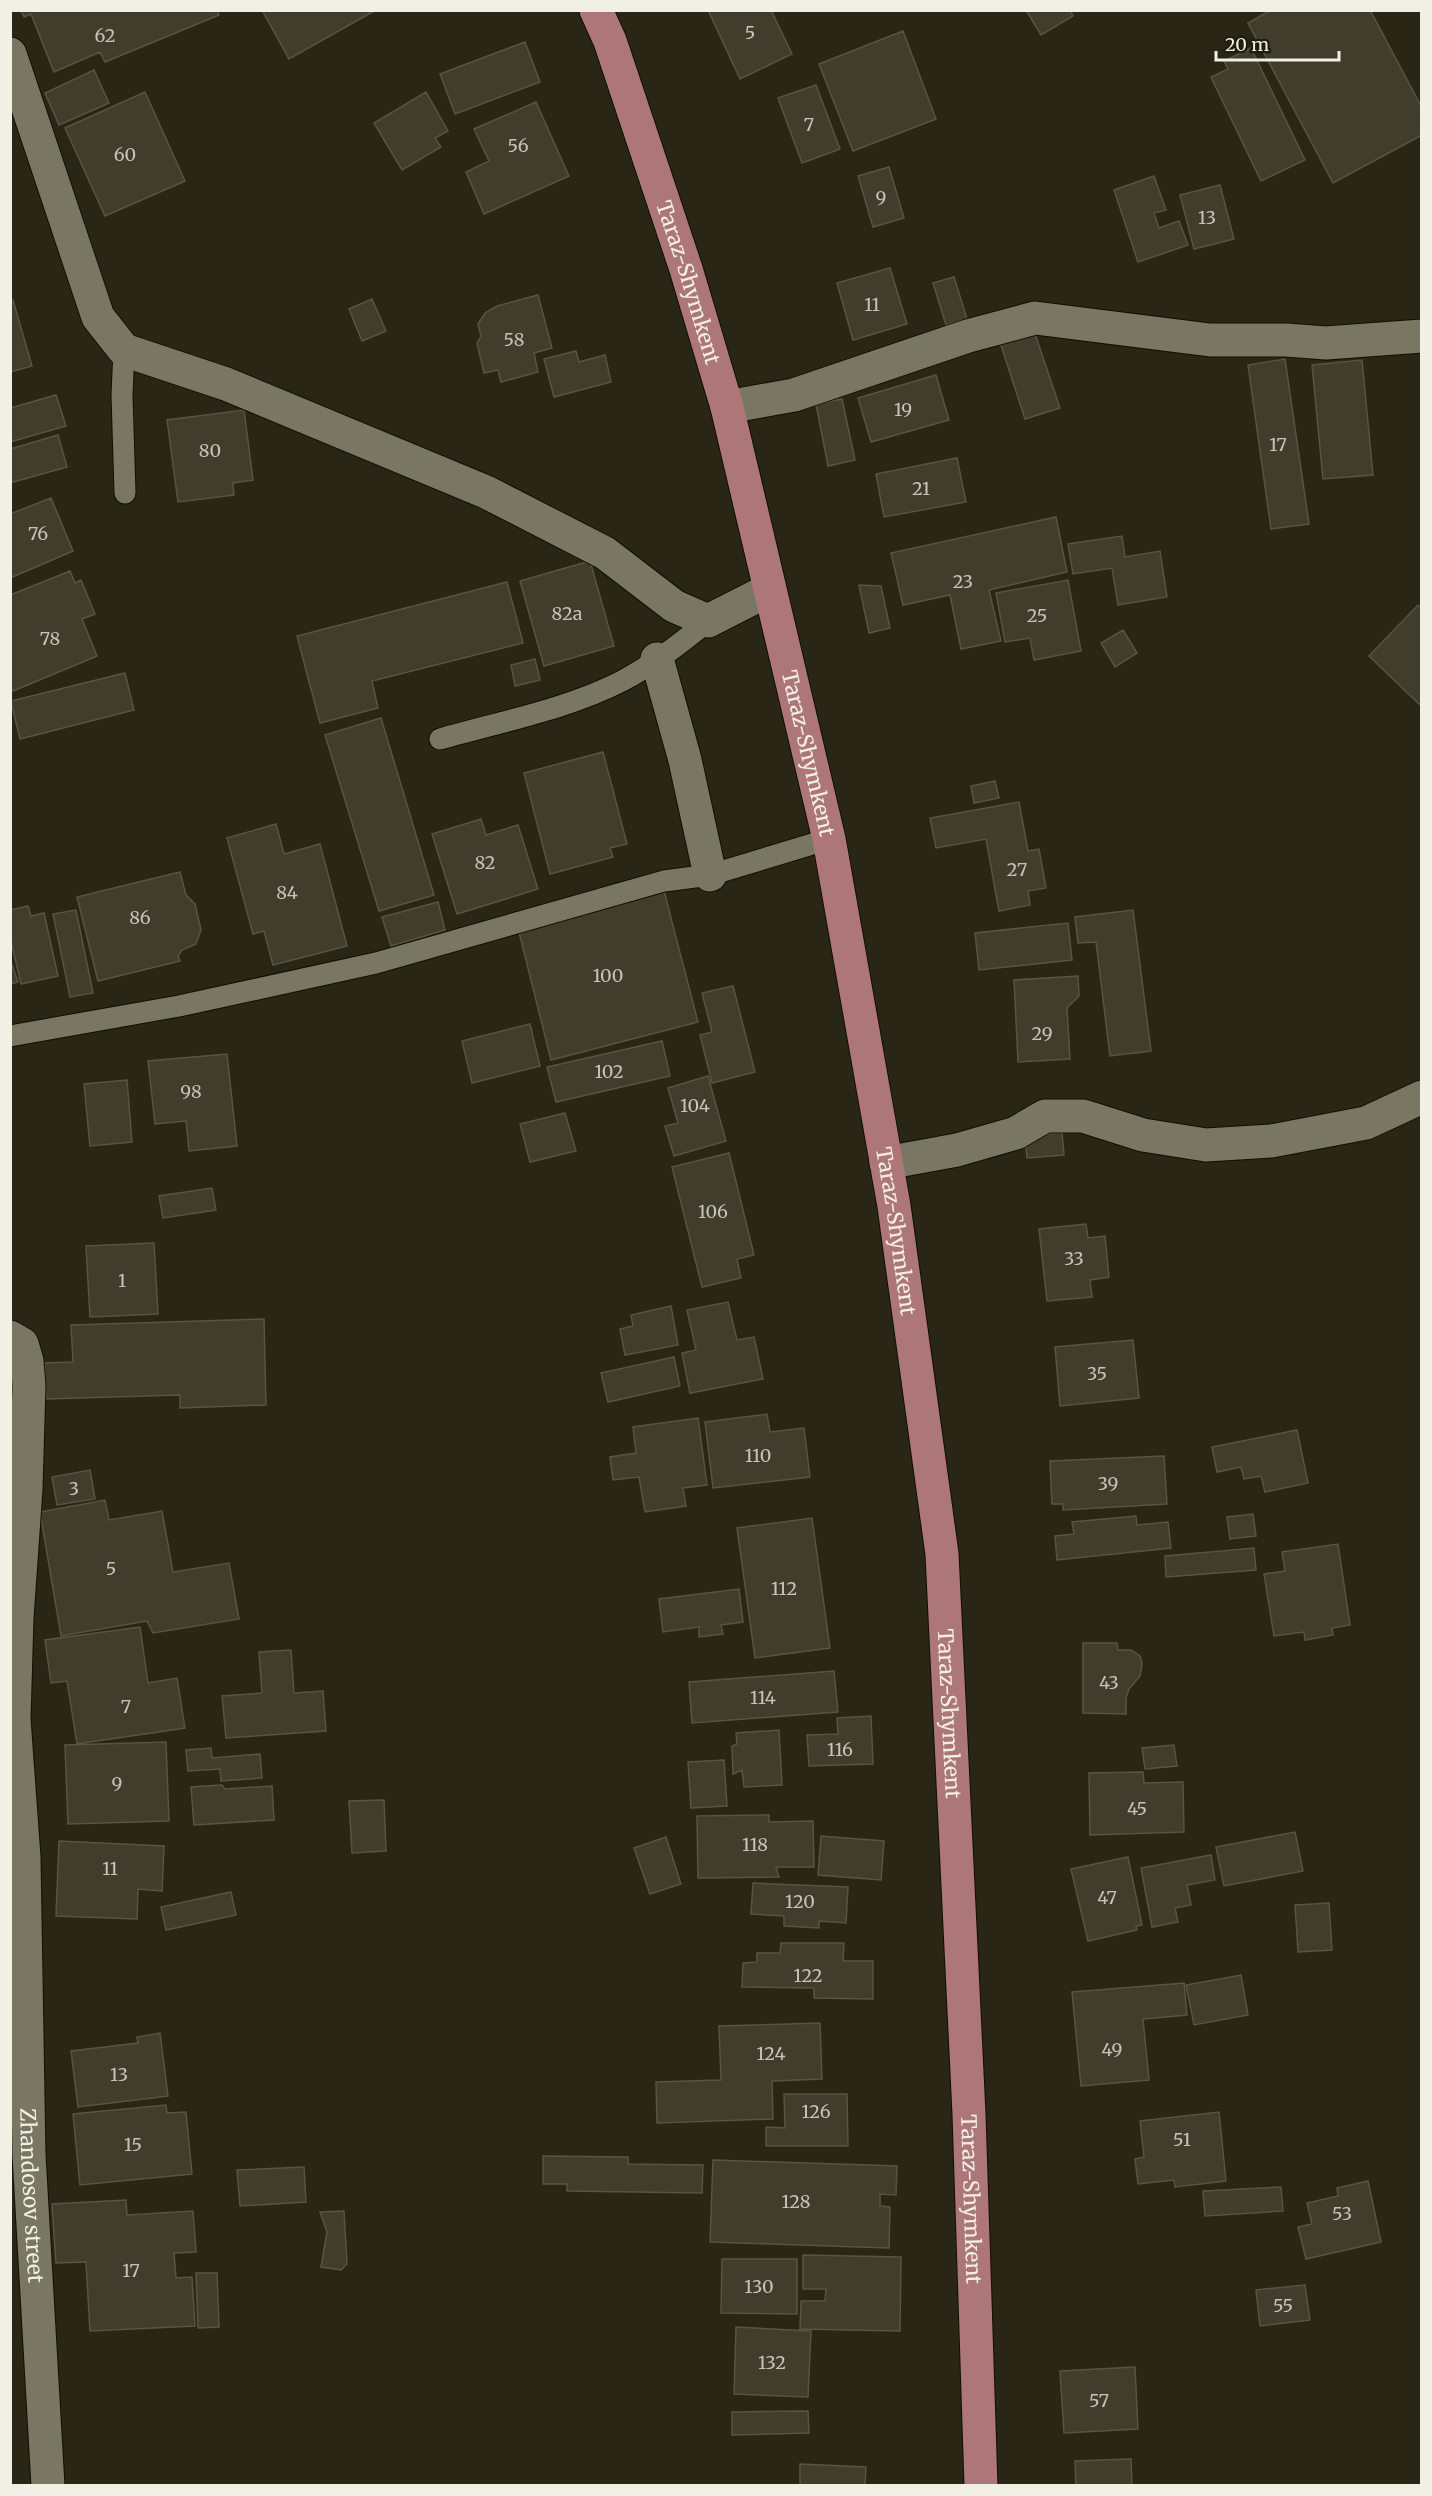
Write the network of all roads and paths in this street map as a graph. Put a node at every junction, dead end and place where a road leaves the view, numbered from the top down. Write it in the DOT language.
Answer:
graph roads {
  1 [pos="596,10"];
  2 [pos="10,54"];
  3 [pos="1422,336"];
  4 [pos="124,350"];
  5 [pos="727,407"];
  6 [pos="125,493"];
  7 [pos="770,590"];
  8 [pos="708,621"];
  9 [pos="657,659"];
  10 [pos="440,740"];
  11 [pos="829,839"];
  12 [pos="710,875"];
  13 [pos="10,1036"];
  14 [pos="1422,1097"];
  15 [pos="886,1163"];
  16 [pos="10,1336"];
  17 [pos="48,2486"];
  18 [pos="981,2486"];
  1 -- 5 [label="main road, Taraz-Shymkent"];
  2 -- 4 [label="street"];
  3 -- 5 [label="street"];
  4 -- 6 [label="lane"];
  4 -- 8 [label="street"];
  5 -- 7 [label="main road, Taraz-Shymkent"];
  7 -- 8 [label="street"];
  7 -- 11 [label="main road, Taraz-Shymkent"];
  8 -- 9 [label="lane"];
  9 -- 10 [label="lane"];
  9 -- 12 [label="street"];
  11 -- 12 [label="lane"];
  11 -- 15 [label="main road, Taraz-Shymkent"];
  12 -- 13 [label="lane"];
  14 -- 15 [label="street"];
  15 -- 18 [label="main road, Taraz-Shymkent"];
  16 -- 17 [label="street, Zhandosov street"];
}
